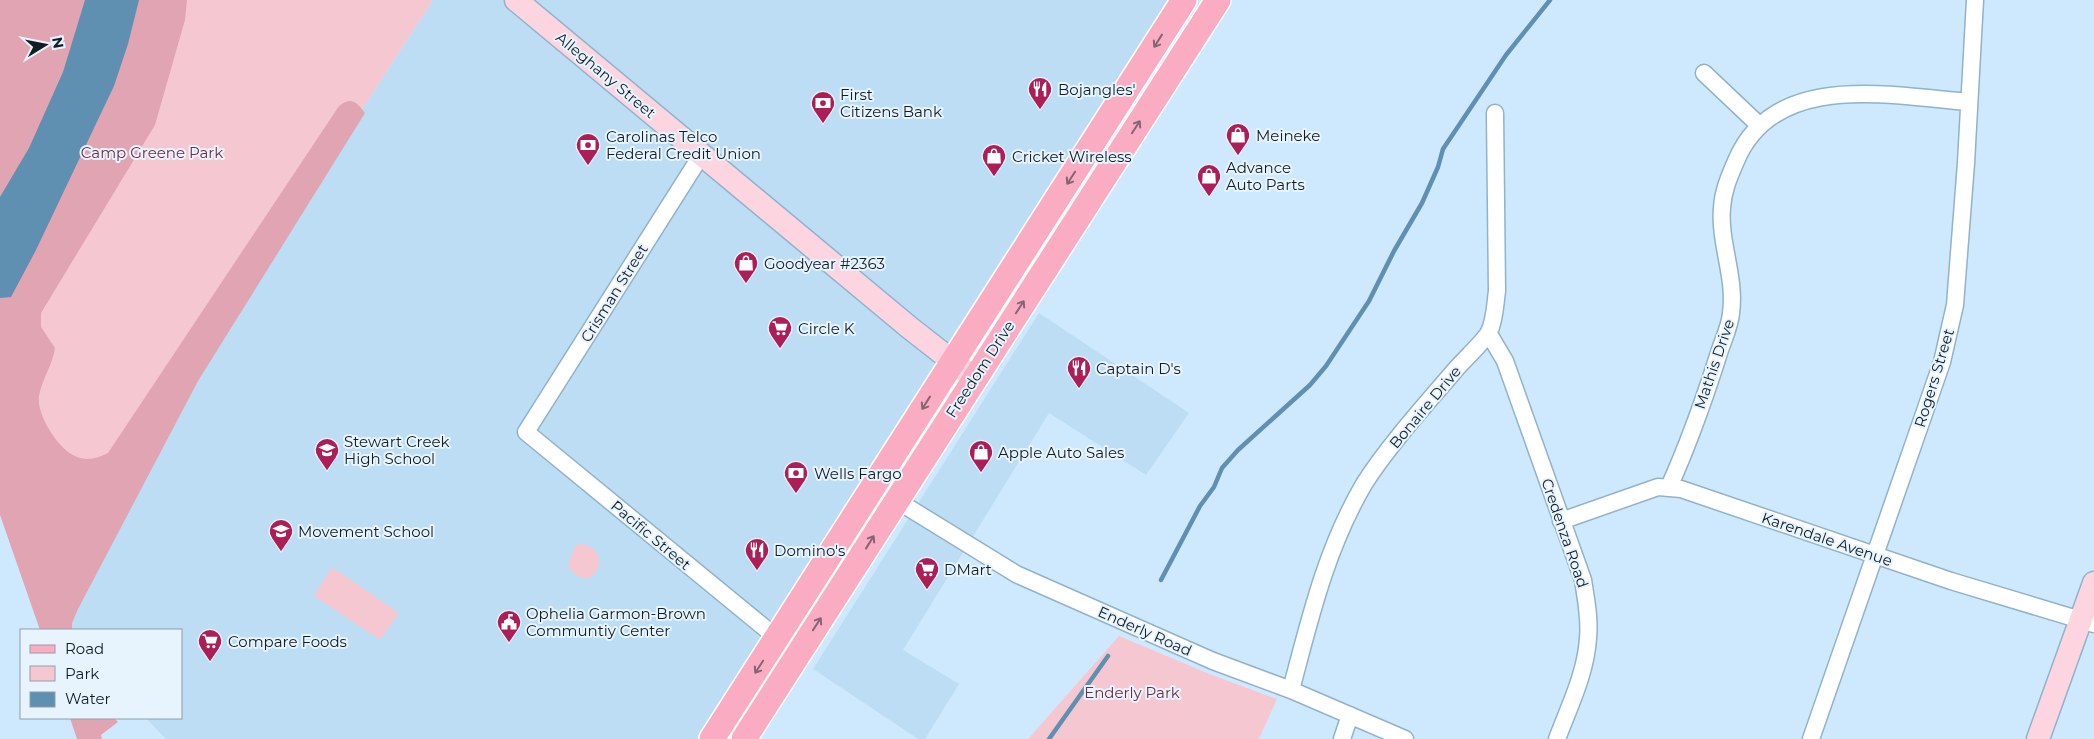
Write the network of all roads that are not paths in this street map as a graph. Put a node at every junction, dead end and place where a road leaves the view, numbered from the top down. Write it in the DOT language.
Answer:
graph roads {
  1 [pos="516,0"];
  2 [pos="1184,0"];
  3 [pos="1218,0"];
  4 [pos="1975,0"];
  5 [pos="1704,73"];
  6 [pos="1969,102"];
  7 [pos="1495,114"];
  8 [pos="1760,126"];
  9 [pos="702,154"];
  10 [pos="1489,334"];
  11 [pos="952,362"];
  12 [pos="974,378"];
  13 [pos="526,432"];
  14 [pos="1669,487"];
  15 [pos="896,500"];
  16 [pos="1561,521"];
  17 [pos="1874,556"];
  18 [pos="2094,583"];
  19 [pos="2088,622"];
  20 [pos="777,638"];
  21 [pos="1291,690"];
  22 [pos="1350,715"];
  23 [pos="712,739"];
  24 [pos="733,739"];
  25 [pos="744,739"];
  26 [pos="1342,739"];
  27 [pos="1405,739"];
  28 [pos="1557,739"];
  29 [pos="1811,739"];
  30 [pos="2038,739"];
  1 -- 9 [label="street, Alleghany Street"];
  2 -- 11 [label="main road, Freedom Drive, one-way"];
  12 -- 3 [label="main road, Freedom Drive, one-way"];
  4 -- 6 [label="street, Rogers Street"];
  5 -- 8 [label="street"];
  6 -- 8 [label="street, Mathis Drive"];
  6 -- 17 [label="street, Rogers Street"];
  7 -- 10 [label="street, Bonaire Drive"];
  8 -- 14 [label="street, Mathis Drive"];
  9 -- 11 [label="street, Alleghany Street"];
  9 -- 13 [label="street, Crisman Street"];
  10 -- 16 [label="street, Credenza Road"];
  10 -- 21 [label="street, Bonaire Drive"];
  11 -- 12 [label="street, Alleghany Street"];
  11 -- 20 [label="main road, Freedom Drive, one-way"];
  12 -- 15 [label="main road, Freedom Drive"];
  13 -- 20 [label="street, Pacific Street"];
  14 -- 16 [label="street, Karendale Avenue"];
  14 -- 17 [label="street, Karendale Avenue"];
  15 -- 21 [label="street, Enderly Road"];
  25 -- 15 [label="main road, Freedom Drive, one-way"];
  16 -- 28 [label="street, Credenza Road"];
  17 -- 19 [label="street, Karendale Avenue"];
  17 -- 29 [label="street, Rogers Street"];
  18 -- 19 [label="street"];
  19 -- 30 [label="street"];
  20 -- 23 [label="main road, Freedom Drive, one-way"];
  20 -- 24 [label="main road"];
  21 -- 22 [label="street, Enderly Road"];
  22 -- 26 [label="street"];
  22 -- 27 [label="street, Enderly Road"];
}
